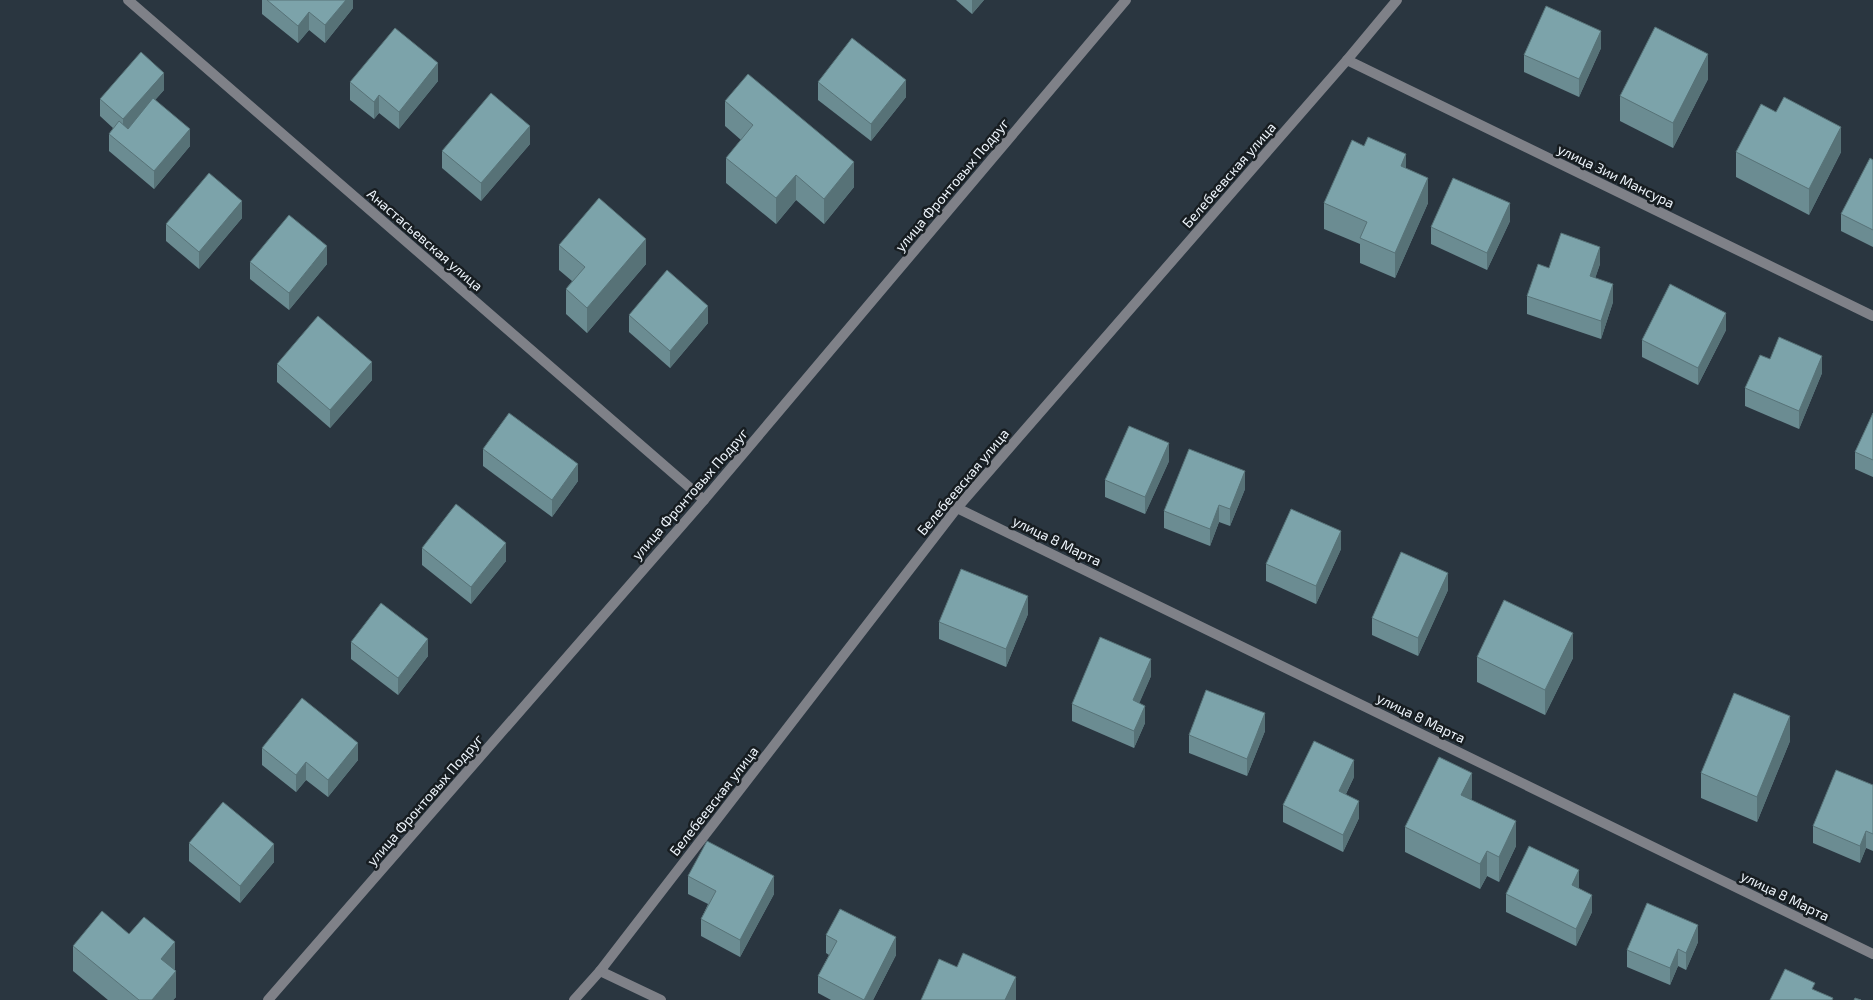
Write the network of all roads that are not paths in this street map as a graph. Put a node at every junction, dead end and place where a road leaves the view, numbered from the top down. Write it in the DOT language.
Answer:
graph roads {
  1 [pos="128,0"];
  2 [pos="1126,0"];
  3 [pos="1397,0"];
  4 [pos="1347,60"];
  5 [pos="1873,316"];
  6 [pos="704,500"];
  7 [pos="957,508"];
  8 [pos="1873,954"];
  9 [pos="600,971"];
  10 [pos="268,1000"];
  11 [pos="574,1000"];
  12 [pos="661,1000"];
  1 -- 6 [label="street, Анастасьевская улица"];
  2 -- 6 [label="street, улица Фронтовых Подруг"];
  3 -- 4 [label="street, Белебеевская улица"];
  4 -- 5 [label="street, улица Зии Мансура"];
  4 -- 7 [label="street, Белебеевская улица"];
  6 -- 10 [label="street, улица Фронтовых Подруг"];
  7 -- 8 [label="street, улица 8 Марта"];
  7 -- 9 [label="street, Белебеевская улица"];
  9 -- 11 [label="street, Белебеевская улица"];
  9 -- 12 [label="street"];
}
